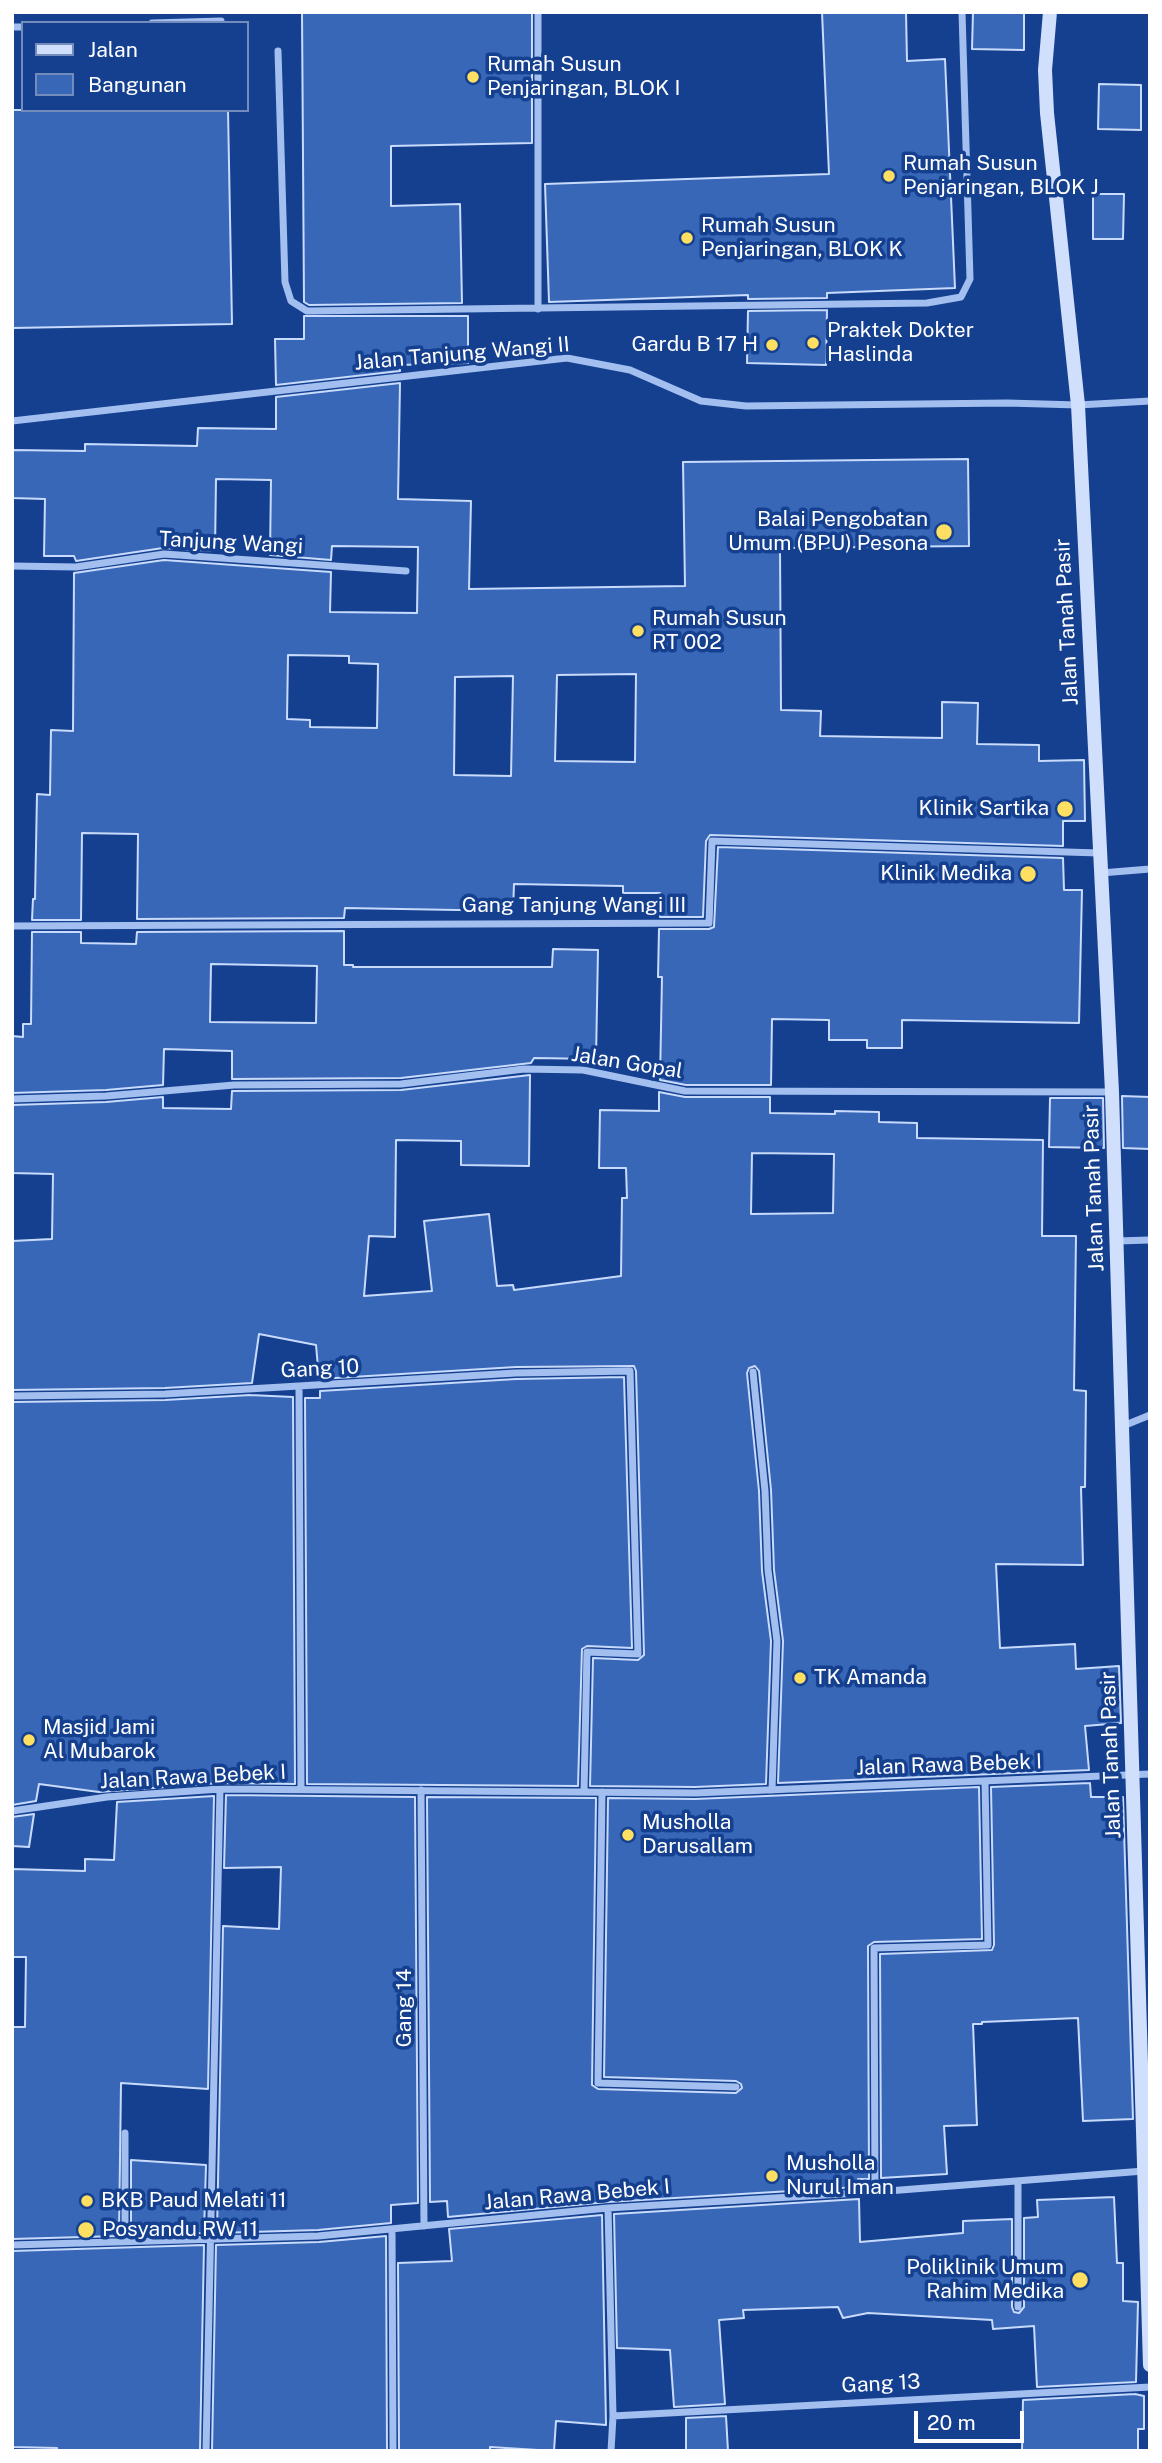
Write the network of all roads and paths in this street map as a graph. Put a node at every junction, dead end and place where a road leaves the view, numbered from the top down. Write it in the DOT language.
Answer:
graph roads {
  1 [pos="538,12"];
  2 [pos="962,12"];
  3 [pos="1050,12"];
  4 [pos="221,20"];
  5 [pos="198,21"];
  6 [pos="278,51"];
  7 [pos="538,309"];
  8 [pos="1150,401"];
  9 [pos="1078,405"];
  10 [pos="12,421"];
  11 [pos="12,566"];
  12 [pos="406,570"];
  13 [pos="1099,853"];
  14 [pos="1150,869"];
  15 [pos="1100,873"];
  16 [pos="12,926"];
  17 [pos="1112,1092"];
  18 [pos="12,1099"];
  19 [pos="1150,1240"];
  20 [pos="1117,1241"];
  21 [pos="753,1372"];
  22 [pos="299,1388"];
  23 [pos="12,1396"];
  24 [pos="1150,1415"];
  25 [pos="1122,1426"];
  26 [pos="1150,1774"];
  27 [pos="1133,1775"];
  28 [pos="985,1781"];
  29 [pos="220,1788"];
  30 [pos="301,1789"];
  31 [pos="421,1790"];
  32 [pos="772,1790"];
  33 [pos="602,1791"];
  34 [pos="583,1792"];
  35 [pos="12,1811"];
  36 [pos="736,2087"];
  37 [pos="125,2133"];
  38 [pos="1144,2171"];
  39 [pos="1018,2181"];
  40 [pos="875,2192"];
  41 [pos="1147,2206"];
  42 [pos="608,2208"];
  43 [pos="424,2226"];
  44 [pos="392,2229"];
  45 [pos="212,2239"];
  46 [pos="125,2241"];
  47 [pos="12,2245"];
  48 [pos="1018,2307"];
  49 [pos="1150,2365"];
  50 [pos="1150,2388"];
  51 [pos="613,2416"];
  52 [pos="611,2450"];
  53 [pos="206,2451"];
  54 [pos="393,2451"];
  55 [pos="600,2451"];
  1 -- 7 [label="street"];
  2 -- 7 [label="street"];
  3 -- 9 [label="street, Jalan Tanah Pasir"];
  4 -- 5 [label="street"];
  6 -- 7 [label="street"];
  8 -- 9 [label="street, Jalan Tanjung Wangi II"];
  9 -- 10 [label="street, Jalan Tanjung Wangi II"];
  9 -- 13 [label="street, Jalan Tanah Pasir"];
  11 -- 12 [label="street, Tanjung Wangi"];
  13 -- 15 [label="street, Jalan Tanah Pasir"];
  13 -- 16 [label="street, Gang Tanjung Wangi III"];
  14 -- 15 [label="street"];
  15 -- 17 [label="street, Jalan Tanah Pasir"];
  17 -- 18 [label="street, Jalan Gopal"];
  17 -- 20 [label="street, Jalan Tanah Pasir"];
  19 -- 20 [label="street"];
  20 -- 25 [label="street, Jalan Tanah Pasir"];
  21 -- 32 [label="street"];
  22 -- 23 [label="street, Gang 10"];
  22 -- 30 [label="street"];
  22 -- 34 [label="street, Gang 10"];
  24 -- 25 [label="street"];
  25 -- 27 [label="street, Jalan Tanah Pasir"];
  26 -- 27 [label="street, Jalan Rawa Bebek I"];
  27 -- 28 [label="street, Jalan Rawa Bebek I"];
  27 -- 38 [label="street, Jalan Tanah Pasir"];
  28 -- 32 [label="street, Jalan Rawa Bebek I"];
  28 -- 40 [label="street"];
  29 -- 30 [label="street, Jalan Rawa Bebek I"];
  29 -- 35 [label="street, Jalan Rawa Bebek I"];
  29 -- 45 [label="street"];
  30 -- 31 [label="street, Jalan Rawa Bebek I"];
  31 -- 34 [label="street, Jalan Rawa Bebek I"];
  31 -- 43 [label="street, Gang 14"];
  32 -- 33 [label="street, Jalan Rawa Bebek I"];
  33 -- 34 [label="street, Jalan Rawa Bebek I"];
  33 -- 36 [label="street"];
  37 -- 46 [label="street"];
  38 -- 39 [label="street, Jalan Rawa Bebek I"];
  38 -- 41 [label="street, Jalan Tanah Pasir"];
  39 -- 40 [label="street, Jalan Rawa Bebek I"];
  39 -- 48 [label="street"];
  40 -- 42 [label="street, Jalan Rawa Bebek I"];
  41 -- 49 [label="street, Jalan Tanah Pasir"];
  42 -- 43 [label="street, Jalan Rawa Bebek I"];
  42 -- 51 [label="street"];
  43 -- 44 [label="street, Jalan Rawa Bebek I"];
  44 -- 45 [label="street, Jalan Rawa Bebek I"];
  44 -- 54 [label="street"];
  45 -- 46 [label="street, Jalan Rawa Bebek I"];
  45 -- 53 [label="street"];
  46 -- 47 [label="street, Jalan Rawa Bebek I"];
  50 -- 51 [label="street, Gang 13"];
  51 -- 52 [label="street"];
  52 -- 55 [label="street"];
}
